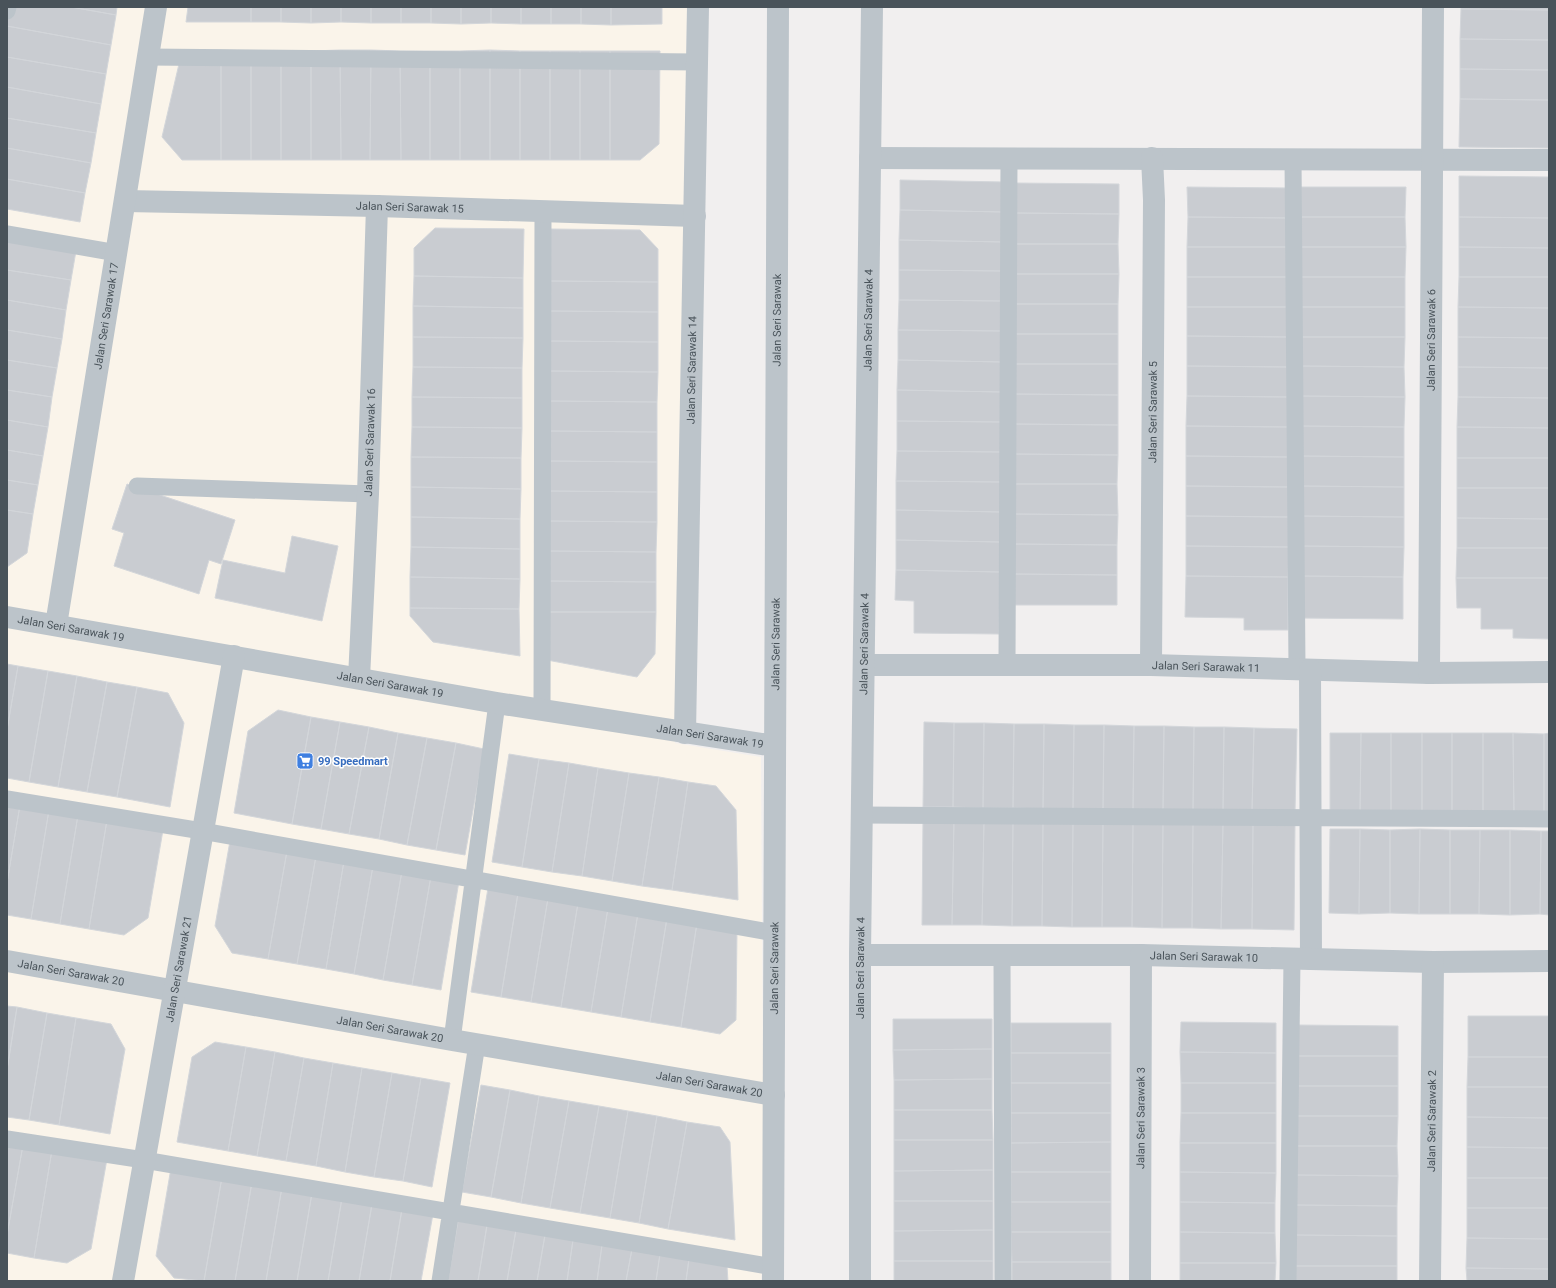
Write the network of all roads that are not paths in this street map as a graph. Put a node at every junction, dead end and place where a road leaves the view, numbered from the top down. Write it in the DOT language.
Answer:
graph roads {
  1 [pos="8,7"];
  2 [pos="156,7"];
  3 [pos="698,7"];
  4 [pos="778,7"];
  5 [pos="872,7"];
  6 [pos="1433,7"];
  7 [pos="7,11"];
  8 [pos="148,57"];
  9 [pos="697,62"];
  10 [pos="870,158"];
  11 [pos="1009,158"];
  12 [pos="1152,158"];
  13 [pos="1293,158"];
  14 [pos="1433,159"];
  15 [pos="1549,160"];
  16 [pos="125,201"];
  17 [pos="377,206"];
  18 [pos="543,211"];
  19 [pos="695,216"];
  20 [pos="7,234"];
  21 [pos="117,253"];
  22 [pos="137,486"];
  23 [pos="368,494"];
  24 [pos="7,617"];
  25 [pos="56,624"];
  26 [pos="234,656"];
  27 [pos="1007,664"];
  28 [pos="864,665"];
  29 [pos="1151,665"];
  30 [pos="1304,669"];
  31 [pos="1549,672"];
  32 [pos="1429,673"];
  33 [pos="359,678"];
  34 [pos="497,704"];
  35 [pos="542,710"];
  36 [pos="685,733"];
  37 [pos="774,746"];
  38 [pos="7,799"];
  39 [pos="862,815"];
  40 [pos="1310,819"];
  41 [pos="1549,819"];
  42 [pos="202,831"];
  43 [pos="474,879"];
  44 [pos="774,933"];
  45 [pos="860,955"];
  46 [pos="1002,955"];
  47 [pos="1141,955"];
  48 [pos="1301,959"];
  49 [pos="7,961"];
  50 [pos="1549,961"];
  51 [pos="1433,962"];
  52 [pos="174,990"];
  53 [pos="452,1040"];
  54 [pos="477,1044"];
  55 [pos="774,1095"];
  56 [pos="7,1139"];
  57 [pos="144,1160"];
  58 [pos="451,1211"];
  59 [pos="774,1274"];
  60 [pos="123,1281"];
  61 [pos="440,1281"];
  62 [pos="860,1281"];
  63 [pos="1003,1281"];
  64 [pos="1140,1281"];
  65 [pos="1288,1281"];
  66 [pos="1430,1281"];
  1 -- 7 [label="lane"];
  2 -- 8 [label="street, Jalan Seri Sarawak 17"];
  3 -- 9 [label="street, Jalan Seri Sarawak 14"];
  4 -- 37 [label="street, Jalan Seri Sarawak"];
  5 -- 10 [label="street, Jalan Seri Sarawak 4"];
  6 -- 14 [label="street, Jalan Seri Sarawak 6"];
  8 -- 9 [label="lane"];
  8 -- 16 [label="street, Jalan Seri Sarawak 17"];
  9 -- 19 [label="street, Jalan Seri Sarawak 14"];
  10 -- 11 [label="street"];
  10 -- 28 [label="street, Jalan Seri Sarawak 4"];
  11 -- 12 [label="street"];
  11 -- 27 [label="lane"];
  12 -- 13 [label="street"];
  12 -- 29 [label="street, Jalan Seri Sarawak 5"];
  13 -- 14 [label="street"];
  13 -- 30 [label="lane"];
  14 -- 15 [label="street"];
  14 -- 32 [label="street, Jalan Seri Sarawak 6"];
  16 -- 17 [label="street, Jalan Seri Sarawak 15"];
  16 -- 21 [label="street, Jalan Seri Sarawak 17"];
  17 -- 18 [label="street, Jalan Seri Sarawak 15"];
  17 -- 23 [label="street, Jalan Seri Sarawak 16"];
  18 -- 19 [label="street, Jalan Seri Sarawak 15"];
  18 -- 35 [label="lane"];
  19 -- 36 [label="street, Jalan Seri Sarawak 14"];
  20 -- 21 [label="lane"];
  21 -- 25 [label="street, Jalan Seri Sarawak 17"];
  22 -- 23 [label="lane"];
  23 -- 33 [label="street, Jalan Seri Sarawak 16"];
  24 -- 25 [label="street, Jalan Seri Sarawak 19"];
  25 -- 26 [label="street, Jalan Seri Sarawak 19"];
  26 -- 33 [label="street, Jalan Seri Sarawak 19"];
  26 -- 42 [label="street, Jalan Seri Sarawak 21"];
  27 -- 28 [label="street, Jalan Seri Sarawak 11"];
  27 -- 29 [label="street, Jalan Seri Sarawak 11"];
  28 -- 39 [label="street, Jalan Seri Sarawak 4"];
  29 -- 30 [label="street, Jalan Seri Sarawak 11"];
  30 -- 32 [label="street, Jalan Seri Sarawak 11"];
  30 -- 40 [label="street"];
  31 -- 32 [label="street, Jalan Seri Sarawak 11"];
  33 -- 34 [label="street, Jalan Seri Sarawak 19"];
  34 -- 35 [label="street, Jalan Seri Sarawak 19"];
  34 -- 43 [label="lane"];
  35 -- 36 [label="street, Jalan Seri Sarawak 19"];
  36 -- 37 [label="street, Jalan Seri Sarawak 19"];
  37 -- 44 [label="street, Jalan Seri Sarawak"];
  38 -- 42 [label="lane"];
  39 -- 40 [label="lane"];
  39 -- 45 [label="street, Jalan Seri Sarawak 4"];
  40 -- 41 [label="lane"];
  40 -- 48 [label="street"];
  42 -- 43 [label="lane"];
  42 -- 52 [label="street, Jalan Seri Sarawak 21"];
  43 -- 44 [label="lane"];
  43 -- 53 [label="lane"];
  44 -- 55 [label="street, Jalan Seri Sarawak"];
  45 -- 46 [label="street, Jalan Seri Sarawak 10"];
  45 -- 62 [label="street, Jalan Seri Sarawak 4"];
  46 -- 47 [label="street, Jalan Seri Sarawak 10"];
  46 -- 63 [label="lane"];
  47 -- 48 [label="street, Jalan Seri Sarawak 10"];
  47 -- 64 [label="street, Jalan Seri Sarawak 3"];
  48 -- 51 [label="street, Jalan Seri Sarawak 10"];
  48 -- 65 [label="lane"];
  49 -- 52 [label="street, Jalan Seri Sarawak 20"];
  50 -- 51 [label="street, Jalan Seri Sarawak 10"];
  51 -- 66 [label="street, Jalan Seri Sarawak 2"];
  52 -- 53 [label="street, Jalan Seri Sarawak 20"];
  52 -- 57 [label="street, Jalan Seri Sarawak 21"];
  53 -- 54 [label="street, Jalan Seri Sarawak 20"];
  54 -- 55 [label="street, Jalan Seri Sarawak 20"];
  54 -- 58 [label="lane"];
  55 -- 59 [label="street, Jalan Seri Sarawak"];
  56 -- 57 [label="lane"];
  57 -- 58 [label="lane"];
  57 -- 60 [label="street, Jalan Seri Sarawak 21"];
  58 -- 59 [label="lane"];
  58 -- 61 [label="lane"];
}
